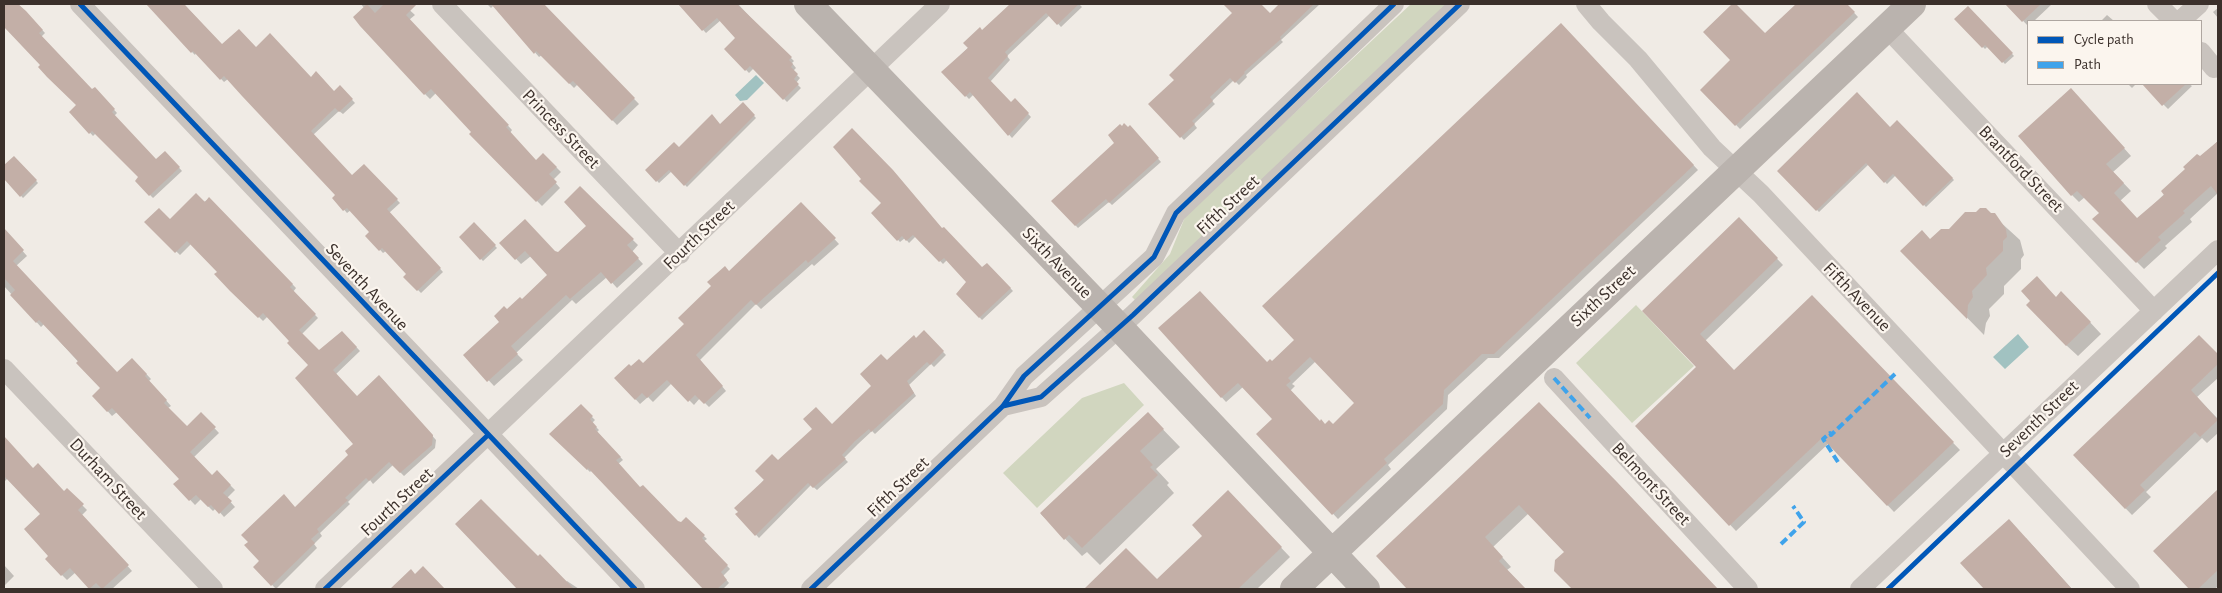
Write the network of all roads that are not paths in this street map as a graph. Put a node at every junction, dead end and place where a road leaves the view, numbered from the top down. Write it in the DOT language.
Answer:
graph roads {
  1 [pos="80,4"];
  2 [pos="442,4"];
  3 [pos="808,4"];
  4 [pos="940,4"];
  5 [pos="1394,4"];
  6 [pos="1460,4"];
  7 [pos="1572,4"];
  8 [pos="1586,4"];
  9 [pos="1912,4"];
  10 [pos="2157,4"];
  11 [pos="2199,4"];
  12 [pos="2173,20"];
  13 [pos="2181,20"];
  14 [pos="1601,22"];
  15 [pos="1886,28"];
  16 [pos="2202,53"];
  17 [pos="2214,68"];
  18 [pos="872,71"];
  19 [pos="1736,170"];
  20 [pos="2218,250"];
  21 [pos="680,254"];
  22 [pos="1100,307"];
  23 [pos="2154,310"];
  24 [pos="1119,327"];
  25 [pos="4,369"];
  26 [pos="1554,378"];
  27 [pos="1003,406"];
  28 [pos="488,435"];
  29 [pos="2003,454"];
  30 [pos="1332,553"];
  31 [pos="213,589"];
  32 [pos="325,589"];
  33 [pos="635,589"];
  34 [pos="811,589"];
  35 [pos="1294,589"];
  36 [pos="1366,589"];
  37 [pos="1748,589"];
  38 [pos="1860,589"];
  39 [pos="2130,589"];
  1 -- 28 [label="street, Seventh Avenue"];
  2 -- 21 [label="street, Princess Street"];
  3 -- 18 [label="street, Sixth Avenue"];
  4 -- 18 [label="street, Fourth Street"];
  5 -- 22 [label="street, Fifth Street"];
  6 -- 24 [label="street, Fifth Street"];
  7 -- 14 [label="street"];
  8 -- 14 [label="street, Fifth Avenue"];
  9 -- 15 [label="street, Sixth Street"];
  10 -- 12 [label="street"];
  11 -- 13 [label="street"];
  14 -- 19 [label="street, Fifth Avenue"];
  15 -- 19 [label="street, Sixth Street"];
  15 -- 23 [label="street, Brantford Street"];
  16 -- 17 [label="street"];
  18 -- 21 [label="street, Fourth Street"];
  18 -- 22 [label="street, Sixth Avenue"];
  19 -- 29 [label="street, Fifth Avenue"];
  19 -- 30 [label="street, Sixth Street"];
  20 -- 23 [label="street, Seventh Street"];
  21 -- 28 [label="street, Fourth Street"];
  22 -- 24 [label="street, Sixth Avenue"];
  22 -- 27 [label="street, Fifth Street"];
  23 -- 29 [label="street, Seventh Street"];
  24 -- 27 [label="street, Fifth Street"];
  24 -- 30 [label="street, Sixth Avenue"];
  25 -- 31 [label="street, Durham Street"];
  26 -- 37 [label="street, Belmont Street"];
  27 -- 34 [label="street, Fifth Street"];
  28 -- 32 [label="street, Fourth Street"];
  28 -- 33 [label="street, Seventh Avenue"];
  29 -- 38 [label="street, Seventh Street"];
  29 -- 39 [label="street, Fifth Avenue"];
  30 -- 35 [label="street, Sixth Street"];
  30 -- 36 [label="street, Sixth Avenue"];
}
